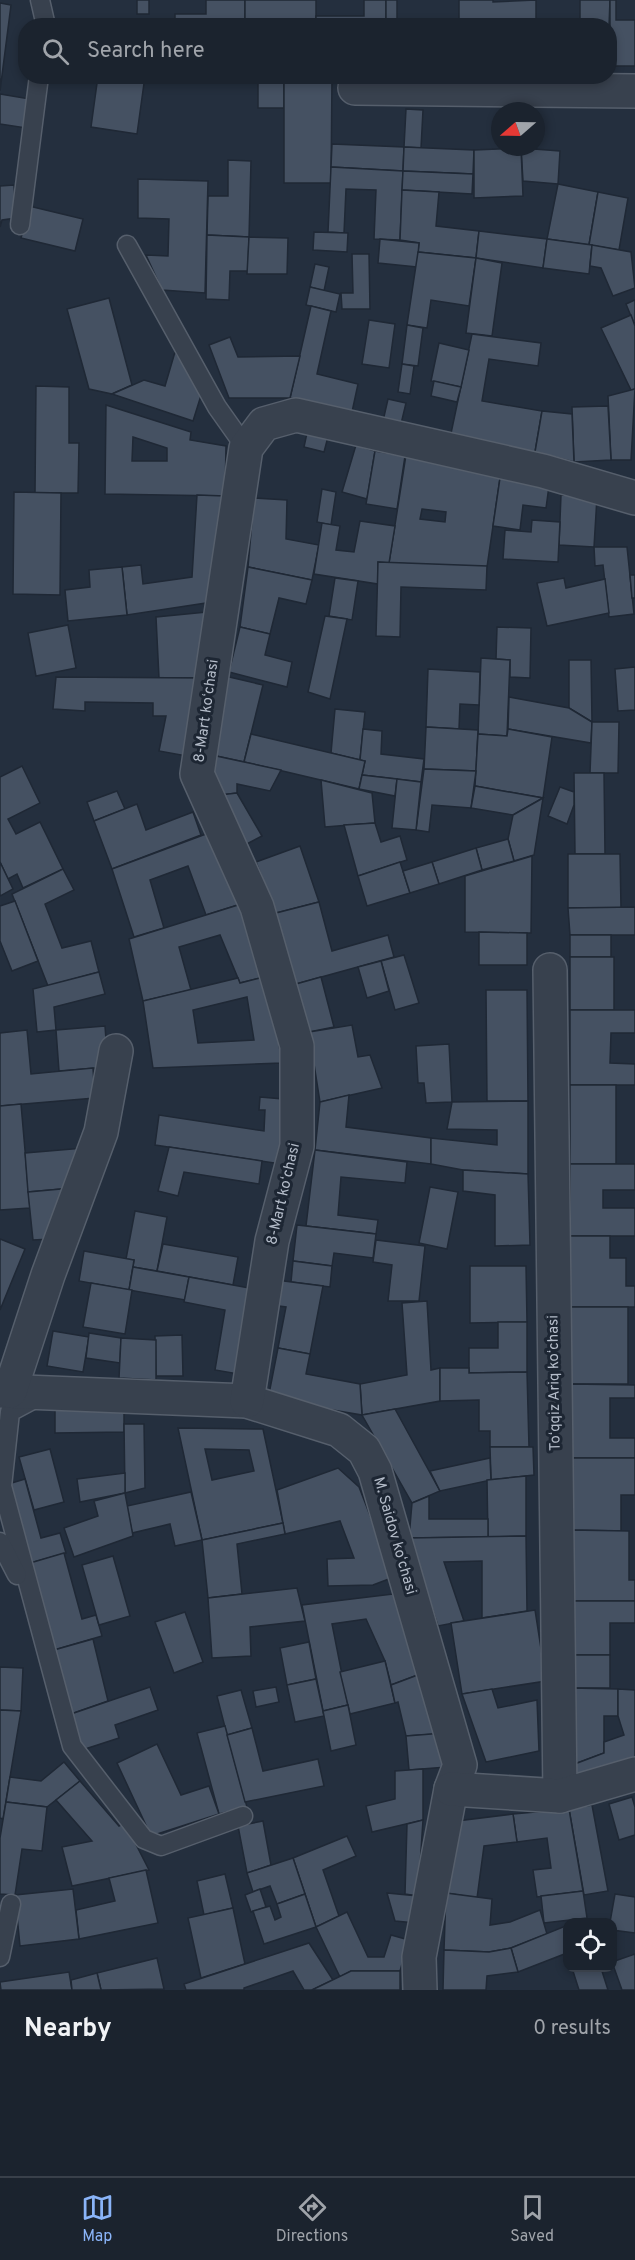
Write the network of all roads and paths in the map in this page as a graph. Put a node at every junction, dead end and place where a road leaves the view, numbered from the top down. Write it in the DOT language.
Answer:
graph roads {
  1 [pos="40,0"];
  2 [pos="44,18"];
  3 [pos="38,84"];
  4 [pos="356,88"];
  5 [pos="635,92"];
  6 [pos="20,225"];
  7 [pos="127,245"];
  8 [pos="246,448"];
  9 [pos="635,498"];
  10 [pos="550,970"];
  11 [pos="116,1051"];
  12 [pos="5,1391"];
  13 [pos="45,1394"];
  14 [pos="247,1401"];
  15 [pos="0,1542"];
  16 [pos="35,1661"];
  17 [pos="635,1774"];
  18 [pos="451,1789"];
  19 [pos="560,1796"];
  20 [pos="243,1816"];
  21 [pos="11,1904"];
  22 [pos="0,1957"];
  23 [pos="420,1990"];
  1 -- 2 [label="lane"];
  3 -- 6 [label="lane"];
  4 -- 5 [label="street"];
  7 -- 8 [label="lane"];
  8 -- 9 [label="street, 8-Mart koʻchasi"];
  8 -- 14 [label="street, 8-Mart koʻchasi"];
  10 -- 19 [label="street, Toʻqqiz Ariq koʻchasi"];
  11 -- 12 [label="street"];
  12 -- 13 [label="street, M. Saidov koʻchasi"];
  13 -- 14 [label="street, M. Saidov koʻchasi"];
  13 -- 20 [label="lane"];
  14 -- 18 [label="street, M. Saidov koʻchasi"];
  15 -- 16 [label="lane"];
  17 -- 19 [label="street"];
  18 -- 19 [label="street"];
  18 -- 23 [label="street, M. Saidov koʻchasi"];
  21 -- 22 [label="lane"];
}
